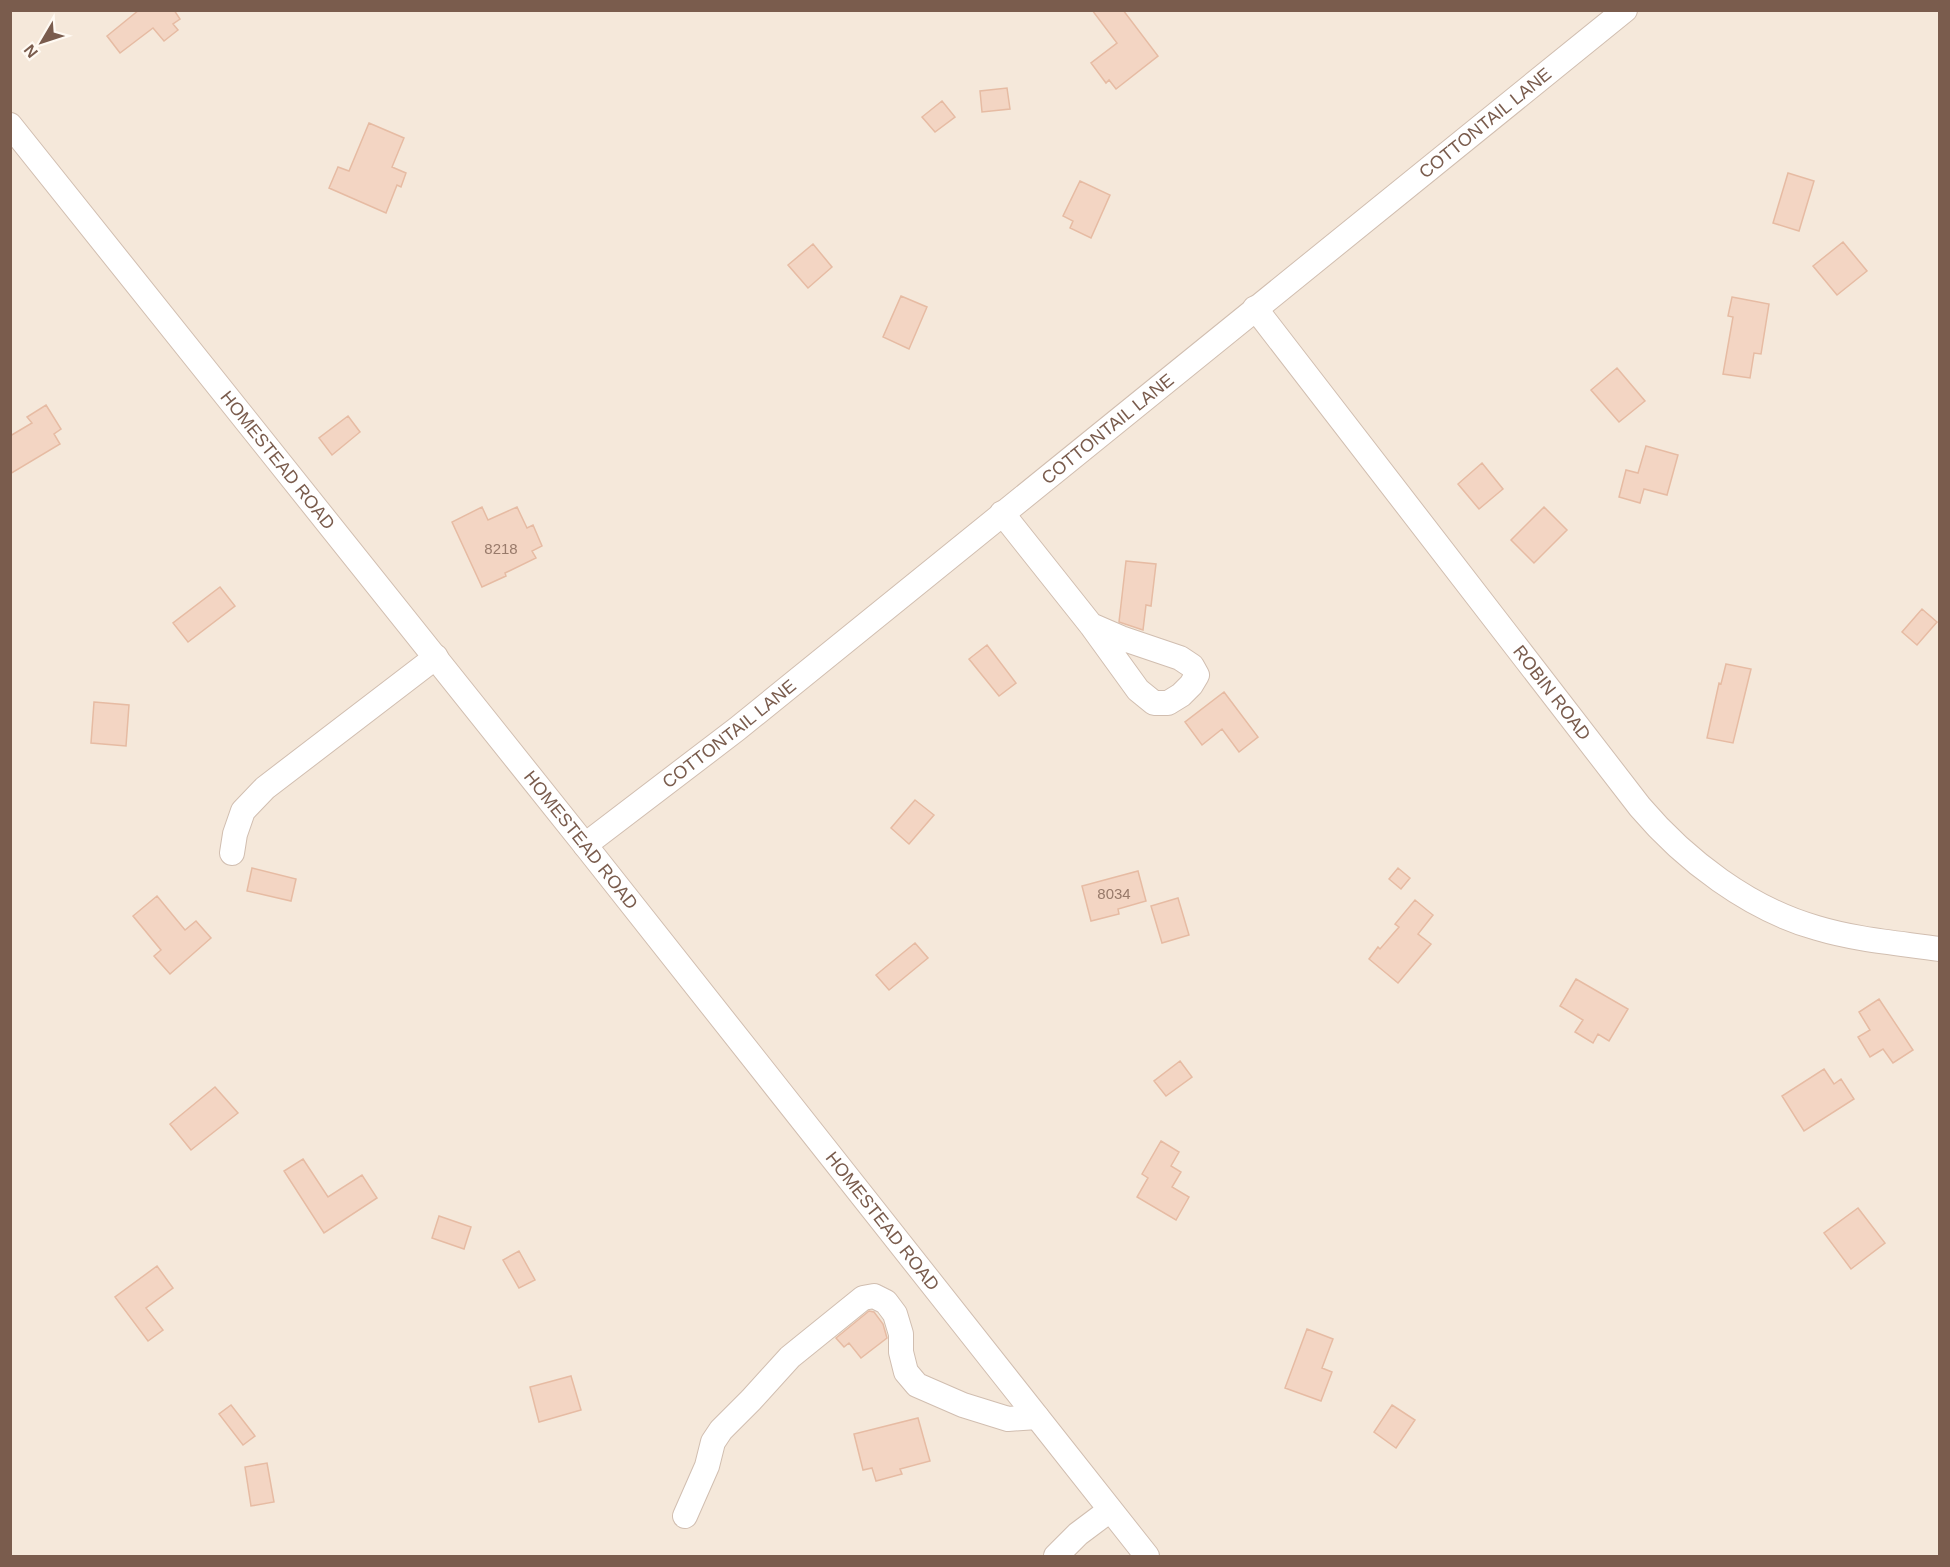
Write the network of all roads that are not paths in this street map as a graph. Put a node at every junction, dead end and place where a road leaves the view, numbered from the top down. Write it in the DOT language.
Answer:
graph roads {
  1 [pos="1625,10"];
  2 [pos="10,125"];
  3 [pos="1255,308"];
  4 [pos="1002,513"];
  5 [pos="1091,625"];
  6 [pos="436,657"];
  7 [pos="585,845"];
  8 [pos="232,853"];
  9 [pos="1940,949"];
  10 [pos="1037,1417"];
  11 [pos="1110,1510"];
  12 [pos="685,1516"];
  13 [pos="1056,1557"];
  14 [pos="1147,1557"];
  1 -- 3 [label="street, COTTONTAIL LANE"];
  2 -- 6 [label="street, HOMESTEAD ROAD"];
  3 -- 4 [label="street, COTTONTAIL LANE"];
  3 -- 9 [label="street, ROBIN ROAD"];
  4 -- 5 [label="street"];
  4 -- 7 [label="street, COTTONTAIL LANE"];
  6 -- 7 [label="street, HOMESTEAD ROAD"];
  6 -- 8 [label="street"];
  7 -- 10 [label="street, HOMESTEAD ROAD"];
  10 -- 11 [label="street, HOMESTEAD ROAD"];
  10 -- 12 [label="street"];
  11 -- 13 [label="street"];
  11 -- 14 [label="street, HOMESTEAD ROAD"];
}
